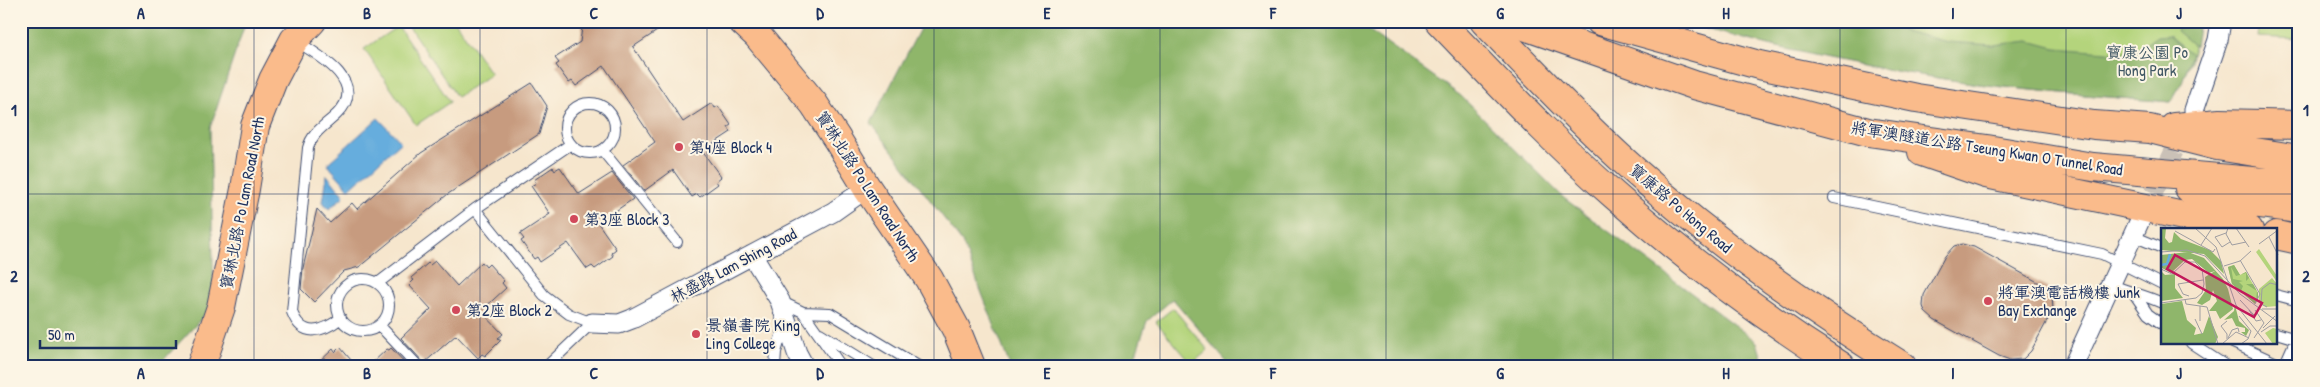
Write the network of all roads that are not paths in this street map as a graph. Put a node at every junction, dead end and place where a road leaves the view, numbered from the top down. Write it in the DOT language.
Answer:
graph roads {
  1 [pos="742,21"];
  2 [pos="1439,21"];
  3 [pos="1484,21"];
  4 [pos="1510,21"];
  5 [pos="2221,21"];
  6 [pos="1607,24"];
  7 [pos="303,31"];
  8 [pos="2194,110"];
  9 [pos="2299,125"];
  10 [pos="2150,129"];
  11 [pos="1868,132"];
  12 [pos="570,144"];
  13 [pos="602,150"];
  14 [pos="2299,159"];
  15 [pos="2093,167"];
  16 [pos="2299,185"];
  17 [pos="867,188"];
  18 [pos="1834,198"];
  19 [pos="475,209"];
  20 [pos="2299,209"];
  21 [pos="2141,218"];
  22 [pos="2240,228"];
  23 [pos="2278,235"];
  24 [pos="2133,236"];
  25 [pos="2299,240"];
  26 [pos="677,242"];
  27 [pos="2161,248"];
  28 [pos="752,255"];
  29 [pos="2120,262"];
  30 [pos="378,283"];
  31 [pos="2161,283"];
  32 [pos="2110,284"];
  33 [pos="2136,295"];
  34 [pos="2278,296"];
  35 [pos="780,301"];
  36 [pos="2299,301"];
  37 [pos="2161,303"];
  38 [pos="803,312"];
  39 [pos="342,318"];
  40 [pos="786,321"];
  41 [pos="592,323"];
  42 [pos="2161,323"];
  43 [pos="379,325"];
  44 [pos="817,331"];
  45 [pos="2278,334"];
  46 [pos="2193,344"];
  47 [pos="2235,344"];
  48 [pos="201,366"];
  49 [pos="418,366"];
  50 [pos="547,366"];
  51 [pos="775,366"];
  52 [pos="804,366"];
  53 [pos="841,366"];
  54 [pos="873,366"];
  55 [pos="918,366"];
  56 [pos="971,366"];
  57 [pos="1841,366"];
  58 [pos="1902,366"];
  59 [pos="2073,366"];
  60 [pos="2226,366"];
  61 [pos="2283,366"];
  1 -- 17 [label="main road, 寶琳北路 Po Lam Road North"];
  2 -- 57 [label="main road, 寶康路 Po Hong Road"];
  3 -- 58 [label="main road, 寶康路 Po Hong Road"];
  4 -- 11 [label="main road, 將軍澳隧道公路 Tseung Kwan O Tunnel Road"];
  5 -- 8 [label="street"];
  6 -- 10 [label="main road"];
  7 -- 39 [label="lane"];
  7 -- 48 [label="main road, 寶琳北路 Po Lam Road North"];
  9 -- 10 [label="main road"];
  10 -- 14 [label="main road"];
  11 -- 15 [label="main road, 將軍澳隧道公路 Tseung Kwan O Tunnel Road"];
  11 -- 22 [label="main road"];
  12 -- 13 [label="lane"];
  12 -- 13 [label="lane"];
  12 -- 19 [label="lane"];
  13 -- 26 [label="lane"];
  15 -- 16 [label="main road, 將軍澳隧道公路 Tseung Kwan O Tunnel Road"];
  15 -- 20 [label="main road"];
  17 -- 28 [label="street, 林盛路 Lam Shing Road"];
  17 -- 56 [label="main road, 寶琳北路 Po Lam Road North"];
  18 -- 29 [label="lane"];
  19 -- 30 [label="lane"];
  19 -- 41 [label="lane"];
  21 -- 24 [label="street"];
  23 -- 25 [label="main road"];
  24 -- 27 [label="lane"];
  24 -- 29 [label="street"];
  28 -- 35 [label="street"];
  28 -- 41 [label="street, 林盛路 Lam Shing Road"];
  29 -- 31 [label="lane"];
  29 -- 32 [label="street"];
  30 -- 39 [label="lane"];
  30 -- 43 [label="lane"];
  32 -- 33 [label="lane"];
  32 -- 59 [label="street"];
  33 -- 37 [label="lane"];
  33 -- 42 [label="lane"];
  34 -- 36 [label="lane"];
  35 -- 38 [label="lane"];
  35 -- 40 [label="street"];
  38 -- 44 [label="lane"];
  38 -- 55 [label="lane"];
  39 -- 43 [label="lane"];
  40 -- 51 [label="lane"];
  40 -- 52 [label="street"];
  41 -- 50 [label="lane"];
  43 -- 49 [label="lane"];
  44 -- 53 [label="lane"];
  44 -- 54 [label="lane"];
  45 -- 61 [label="lane"];
  46 -- 60 [label="lane"];
  47 -- 61 [label="lane"];
}
